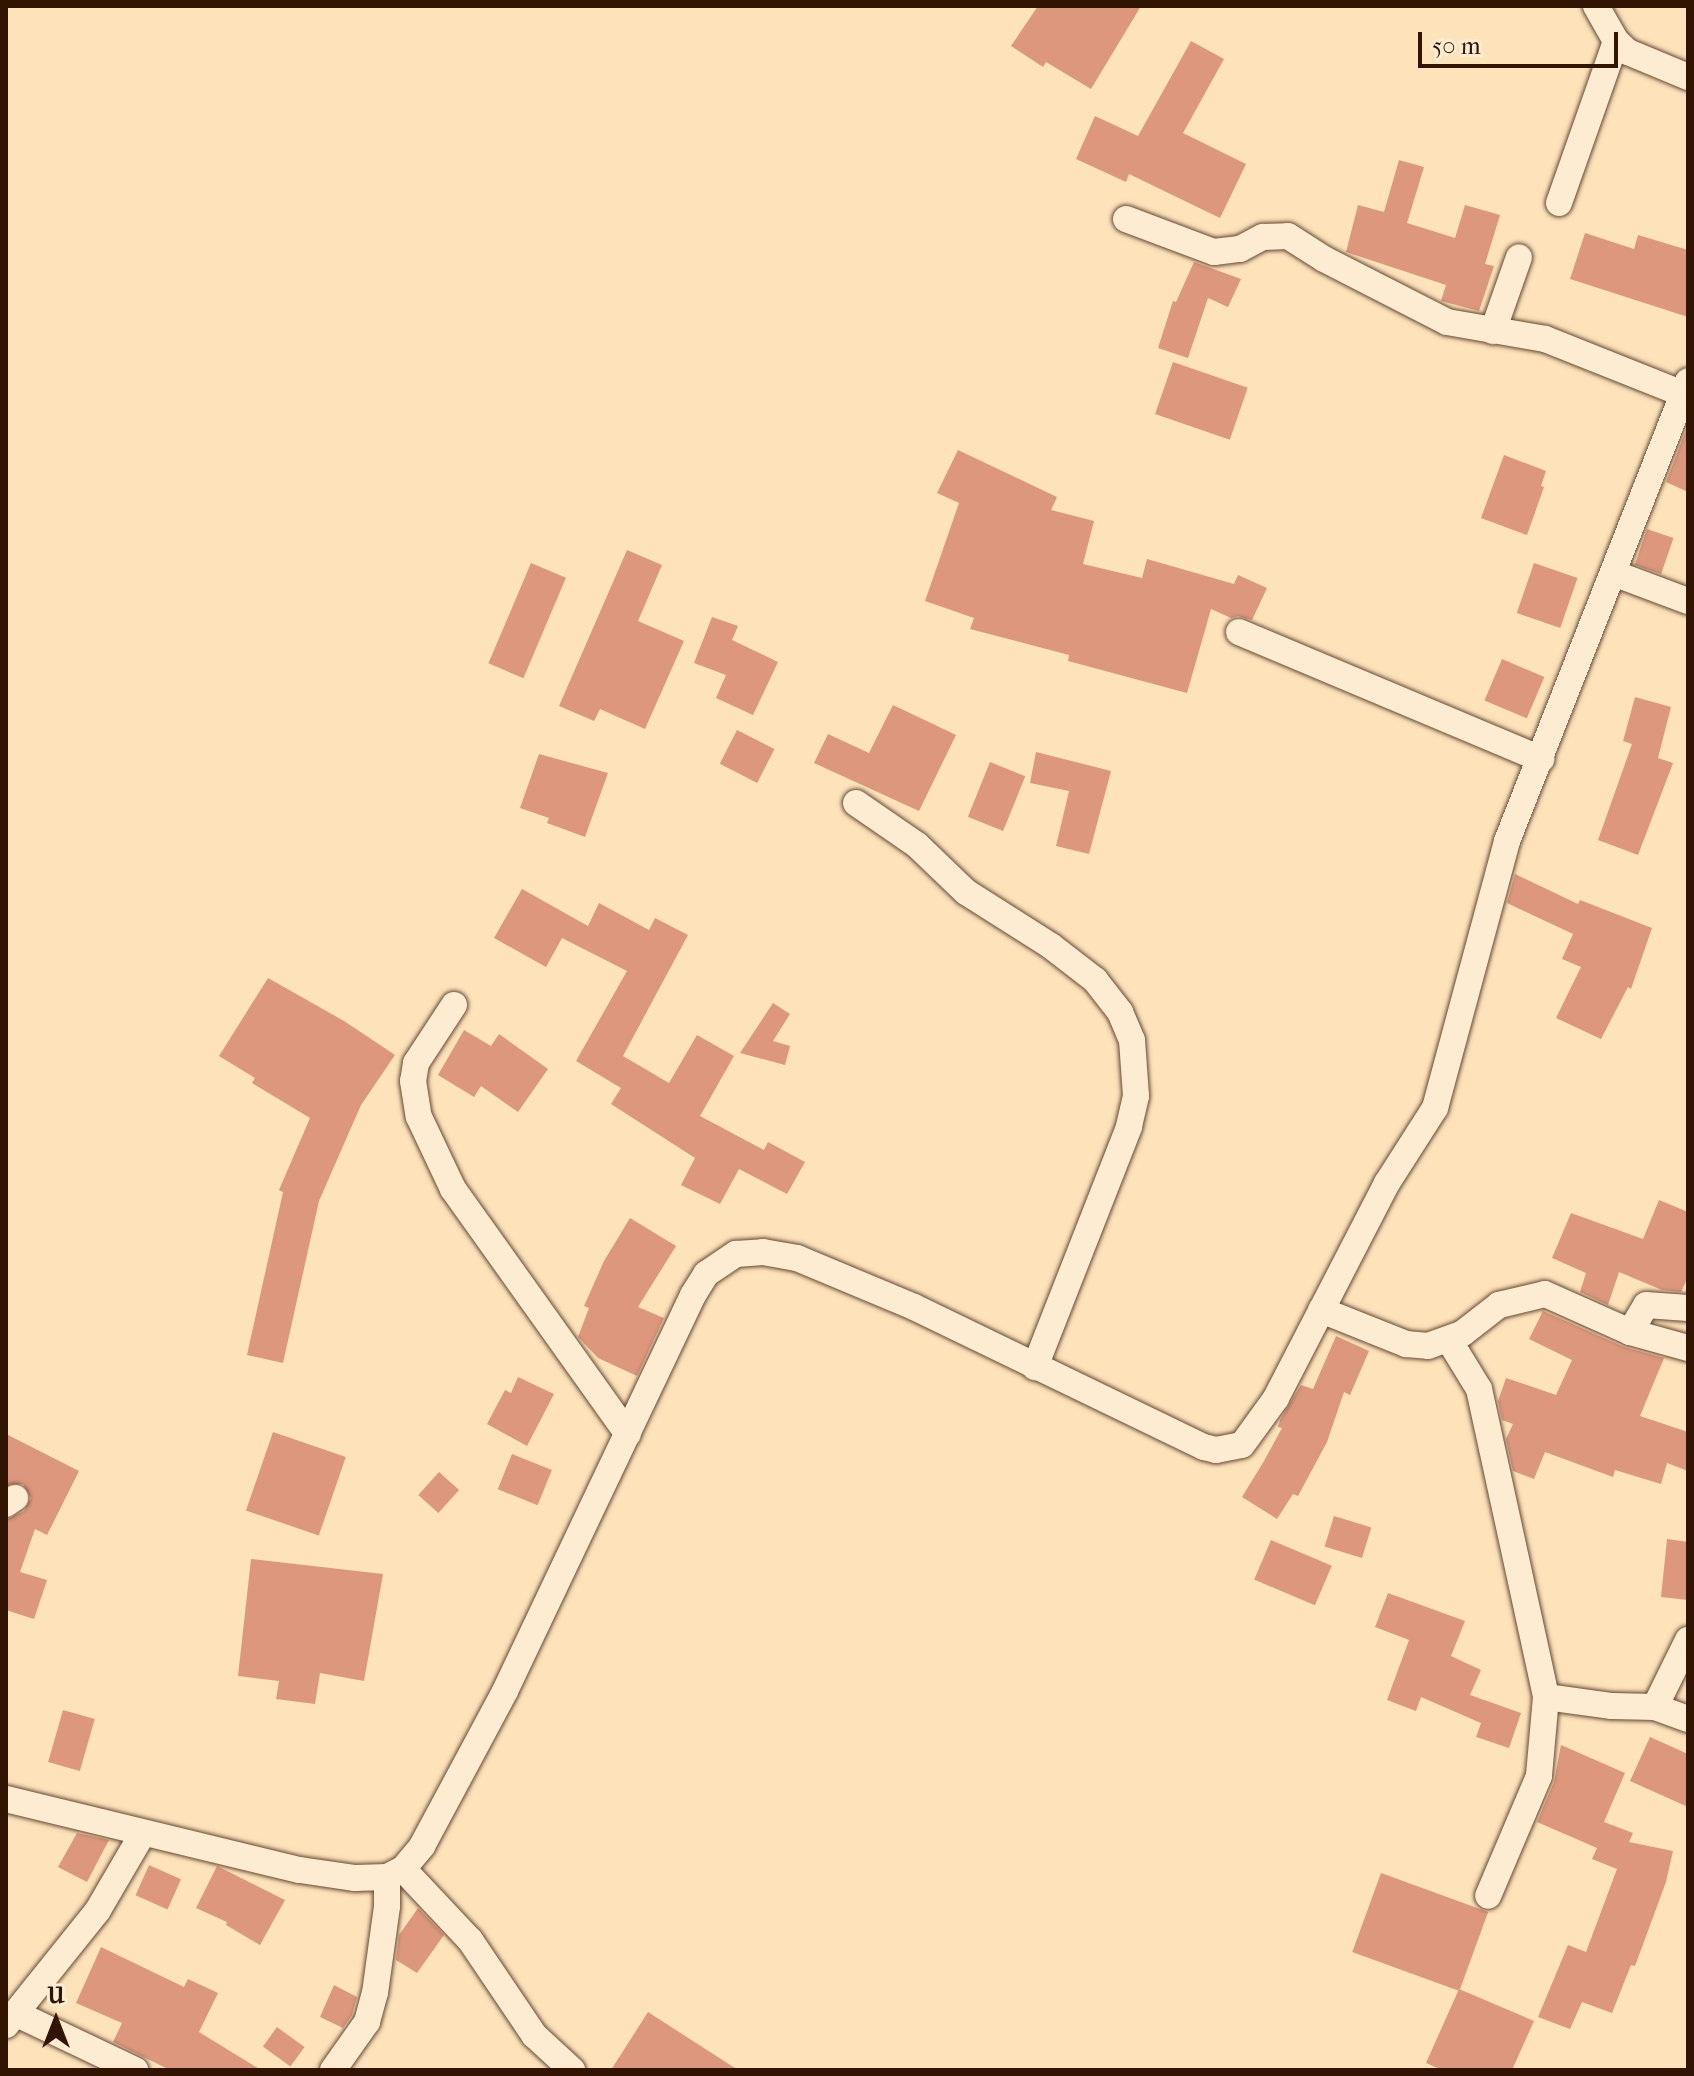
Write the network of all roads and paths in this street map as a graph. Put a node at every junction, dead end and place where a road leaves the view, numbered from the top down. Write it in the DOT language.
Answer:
graph roads {
  1 [pos="1596,6"];
  2 [pos="1616,41"];
  3 [pos="1688,77"];
  4 [pos="1559,203"];
  5 [pos="1126,219"];
  6 [pos="1519,257"];
  7 [pos="1493,331"];
  8 [pos="1686,390"];
  9 [pos="1613,573"];
  10 [pos="1688,601"];
  11 [pos="1239,632"];
  12 [pos="1541,759"];
  13 [pos="856,803"];
  14 [pos="454,1005"];
  15 [pos="1688,1308"];
  16 [pos="1321,1310"];
  17 [pos="1630,1332"];
  18 [pos="1449,1340"];
  19 [pos="1688,1348"];
  20 [pos="1035,1367"];
  21 [pos="628,1434"];
  22 [pos="1688,1640"];
  23 [pos="1546,1697"];
  24 [pos="1655,1707"];
  25 [pos="1688,1719"];
  26 [pos="6,1799"];
  27 [pos="143,1833"];
  28 [pos="395,1873"];
  29 [pos="1488,1896"];
  30 [pos="12,2020"];
  31 [pos="135,2070"];
  32 [pos="333,2070"];
  33 [pos="572,2070"];
  1 -- 2 [label="street"];
  2 -- 3 [label="street"];
  2 -- 4 [label="street"];
  5 -- 7 [label="street"];
  6 -- 7 [label="street"];
  7 -- 8 [label="street"];
  8 -- 9 [label="street"];
  9 -- 10 [label="street"];
  9 -- 12 [label="street"];
  11 -- 12 [label="street"];
  12 -- 16 [label="street"];
  13 -- 20 [label="street"];
  14 -- 21 [label="street"];
  15 -- 17 [label="street"];
  16 -- 18 [label="street"];
  16 -- 20 [label="street"];
  17 -- 18 [label="street"];
  17 -- 19 [label="street"];
  18 -- 23 [label="street"];
  20 -- 21 [label="street"];
  21 -- 28 [label="street"];
  22 -- 24 [label="street"];
  23 -- 24 [label="street"];
  23 -- 29 [label="street"];
  24 -- 25 [label="street"];
  26 -- 27 [label="street"];
  27 -- 28 [label="street"];
  27 -- 30 [label="street"];
  28 -- 32 [label="street"];
  28 -- 33 [label="street"];
  30 -- 31 [label="street"];
}
